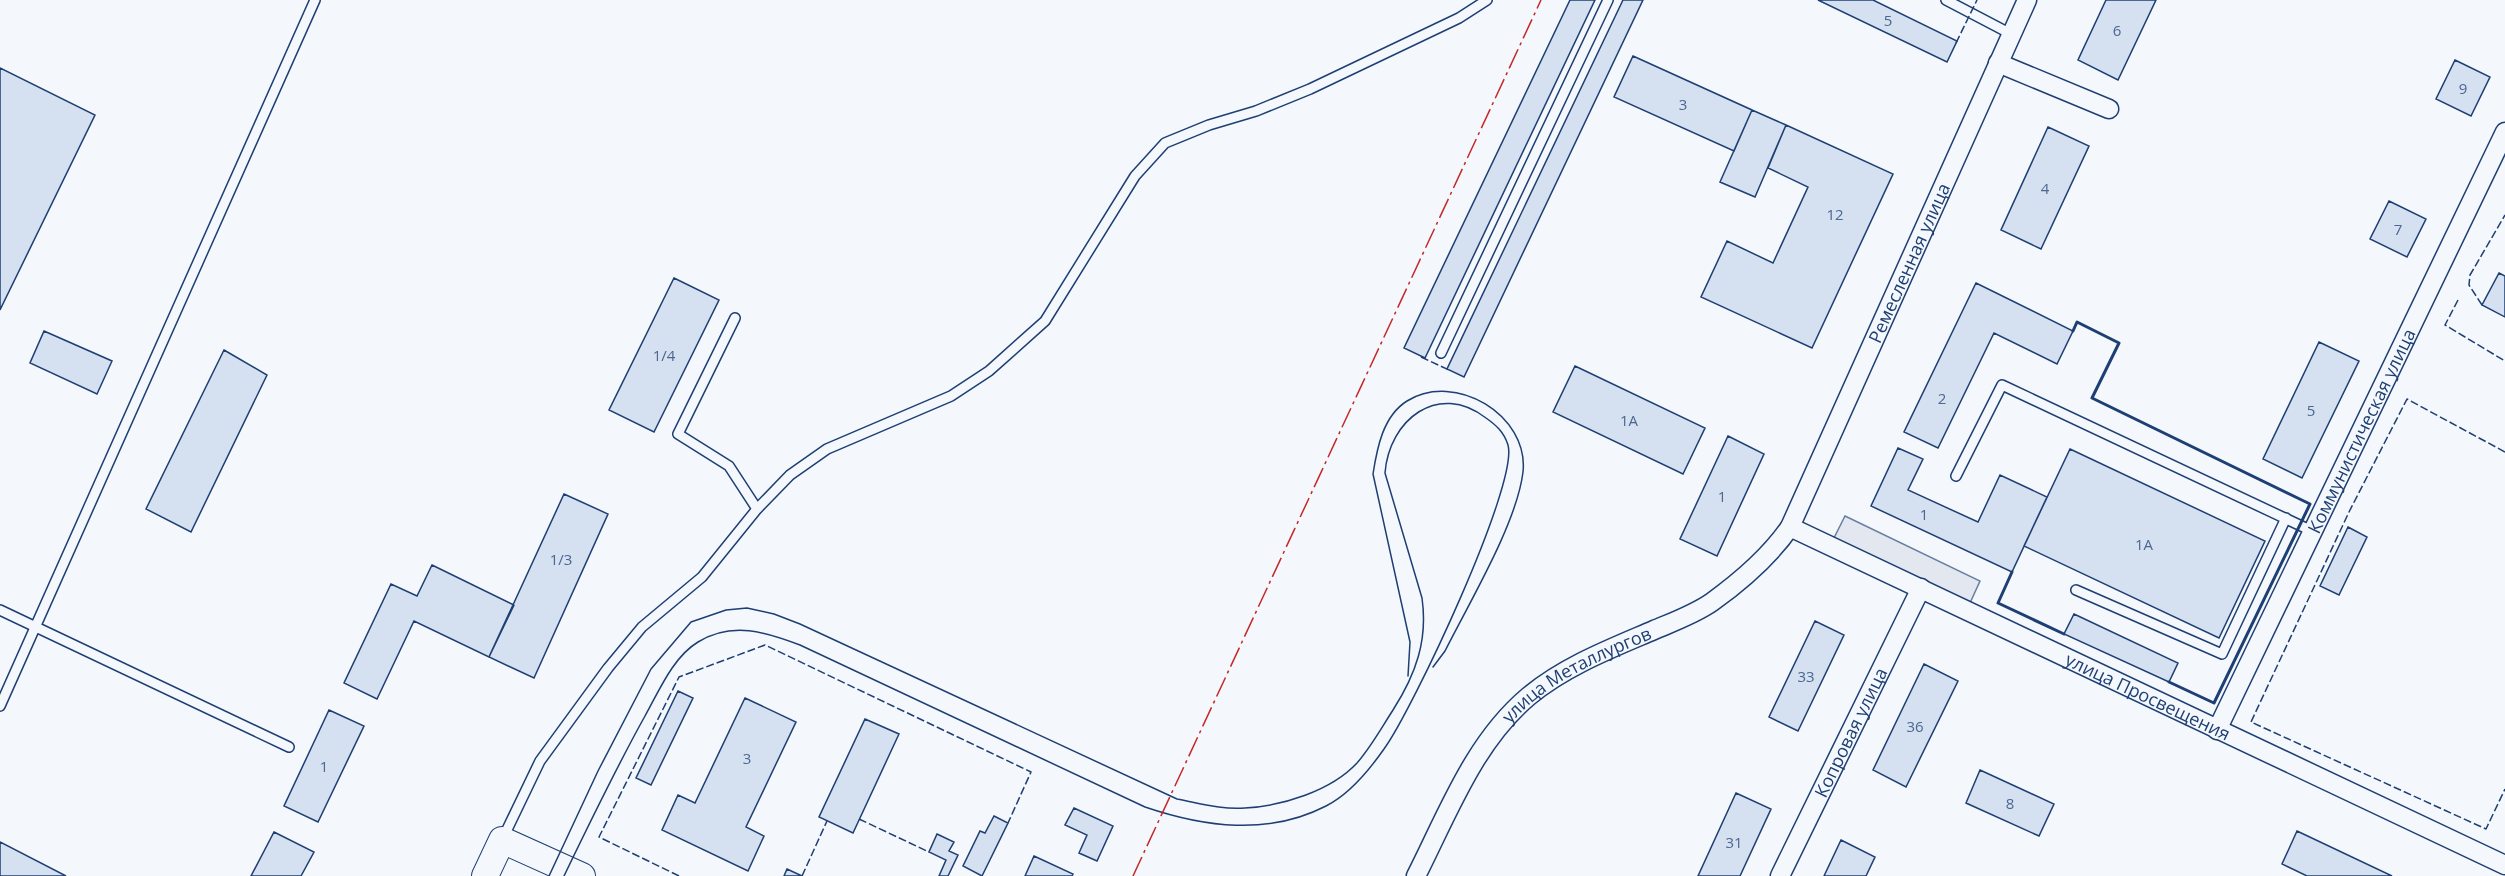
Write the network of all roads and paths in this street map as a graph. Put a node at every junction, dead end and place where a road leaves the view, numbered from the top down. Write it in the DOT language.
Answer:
graph roads {
  1 [pos="315,0"];
  2 [pos="1487,0"];
  3 [pos="1608,0"];
  4 [pos="1946,0"];
  5 [pos="2027,0"];
  6 [pos="2011,34"];
  7 [pos="1998,63"];
  8 [pos="2109,109"];
  9 [pos="2505,132"];
  10 [pos="735,318"];
  11 [pos="1441,353"];
  12 [pos="1956,476"];
  13 [pos="757,509"];
  14 [pos="2286,518"];
  15 [pos="1790,527"];
  16 [pos="2312,531"];
  17 [pos="1921,588"];
  18 [pos="2076,590"];
  19 [pos="0,610"];
  20 [pos="36,628"];
  21 [pos="0,706"];
  22 [pos="2217,730"];
  23 [pos="289,747"];
  24 [pos="502,840"];
  25 [pos="2505,865"];
  26 [pos="485,876"];
  27 [pos="582,876"];
  28 [pos="1416,876"];
  29 [pos="1780,876"];
  1 -- 20 [label="lane"];
  2 -- 13 [label="lane"];
  3 -- 11 [label="lane"];
  4 -- 6 [label="lane"];
  5 -- 6 [label="street, Ремесленная улица"];
  6 -- 7 [label="street, Ремесленная улица"];
  7 -- 8 [label="street"];
  7 -- 15 [label="street, Ремесленная улица"];
  9 -- 16 [label="street, Коммунистическая улица"];
  10 -- 13 [label="lane"];
  12 -- 14 [label="lane"];
  13 -- 24 [label="lane"];
  14 -- 16 [label="lane"];
  14 -- 18 [label="lane"];
  15 -- 17 [label="street, улица Просвещения"];
  15 -- 28 [label="street, улица Металлургов"];
  16 -- 22 [label="street, Коммунистическая улица"];
  17 -- 22 [label="street, улица Просвещения"];
  17 -- 29 [label="street, Копровая улица"];
  19 -- 20 [label="lane"];
  20 -- 21 [label="lane"];
  20 -- 23 [label="lane"];
  22 -- 25 [label="street, улица Просвещения"];
  24 -- 26 [label="street"];
  24 -- 27 [label="street"];
}
